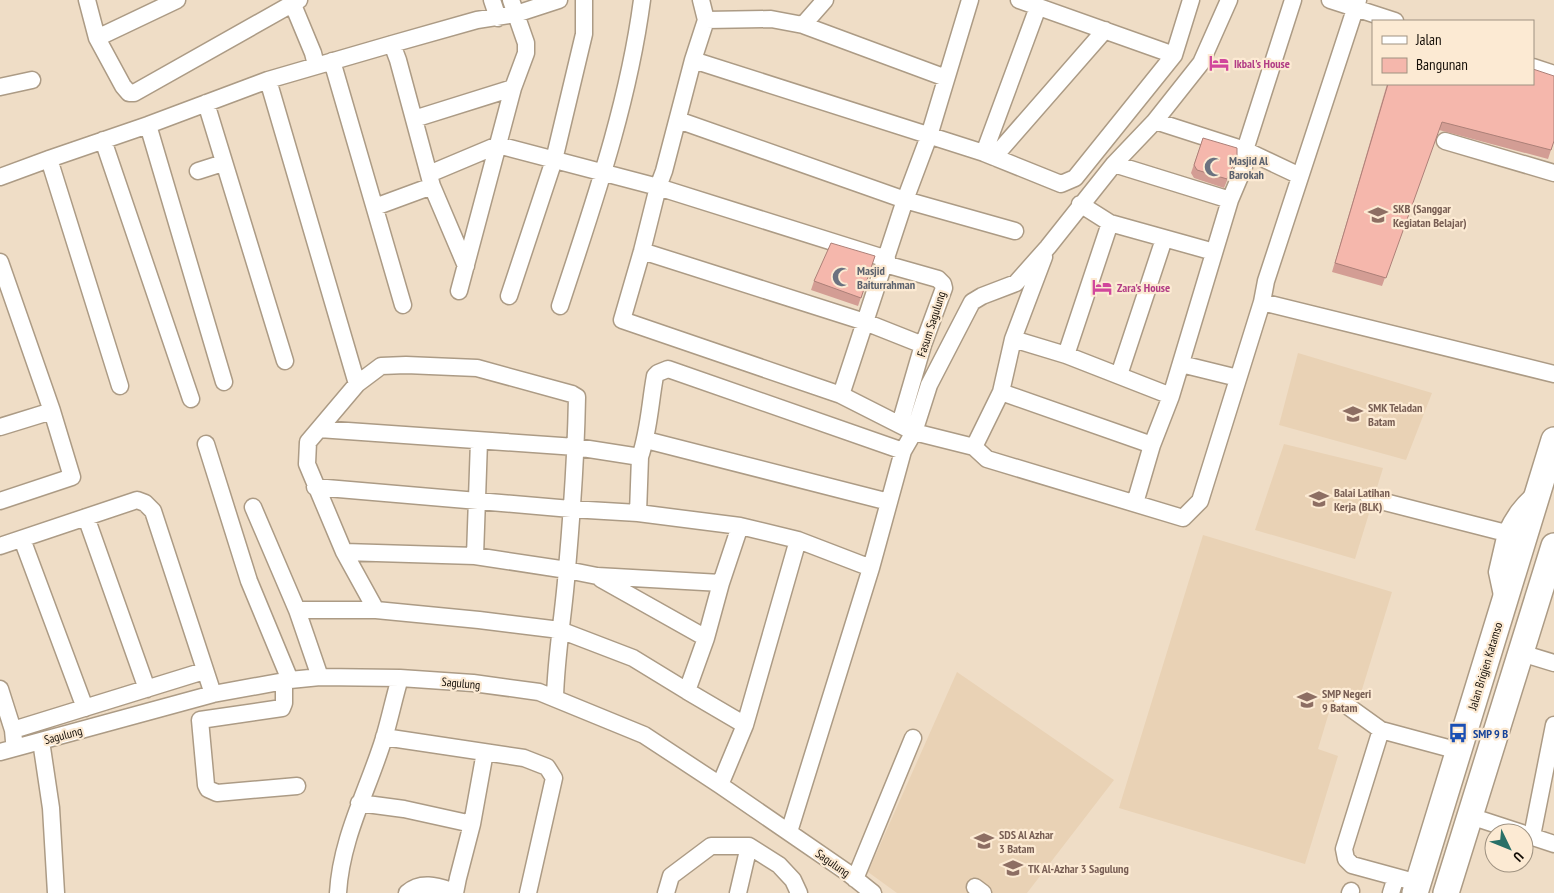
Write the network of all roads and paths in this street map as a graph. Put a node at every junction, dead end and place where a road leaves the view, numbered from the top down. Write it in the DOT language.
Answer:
graph roads {
  1 [pos="87,0"];
  2 [pos="178,0"];
  3 [pos="559,0"];
  4 [pos="584,0"];
  5 [pos="642,0"];
  6 [pos="701,0"];
  7 [pos="824,0"];
  8 [pos="970,0"];
  9 [pos="1019,0"];
  10 [pos="1191,0"];
  11 [pos="1229,0"];
  12 [pos="1292,0"];
  13 [pos="1330,0"];
  14 [pos="294,1"];
  15 [pos="1356,4"];
  16 [pos="503,6"];
  17 [pos="1038,7"];
  18 [pos="706,20"];
  19 [pos="1393,20"];
  20 [pos="803,25"];
  21 [pos="1105,30"];
  22 [pos="97,38"];
  23 [pos="392,44"];
  24 [pos="1174,54"];
  25 [pos="693,60"];
  26 [pos="332,61"];
  27 [pos="316,65"];
  28 [pos="1534,67"];
  29 [pos="1554,74"];
  30 [pos="946,78"];
  31 [pos="32,80"];
  32 [pos="268,80"];
  33 [pos="0,87"];
  34 [pos="513,88"];
  35 [pos="206,103"];
  36 [pos="414,119"];
  37 [pos="678,120"];
  38 [pos="1155,121"];
  39 [pos="148,126"];
  40 [pos="929,136"];
  41 [pos="104,140"];
  42 [pos="1445,141"];
  43 [pos="498,145"];
  44 [pos="1245,150"];
  45 [pos="989,155"];
  46 [pos="49,158"];
  47 [pos="554,160"];
  48 [pos="223,163"];
  49 [pos="1114,164"];
  50 [pos="198,171"];
  51 [pos="604,173"];
  52 [pos="1554,173"];
  53 [pos="1300,176"];
  54 [pos="0,177"];
  55 [pos="430,180"];
  56 [pos="658,187"];
  57 [pos="905,200"];
  58 [pos="1230,200"];
  59 [pos="1080,204"];
  60 [pos="374,207"];
  61 [pos="1110,223"];
  62 [pos="1015,231"];
  63 [pos="1164,239"];
  64 [pos="1048,247"];
  65 [pos="642,251"];
  66 [pos="1214,252"];
  67 [pos="886,261"];
  68 [pos="0,262"];
  69 [pos="466,266"];
  70 [pos="459,291"];
  71 [pos="509,296"];
  72 [pos="1262,302"];
  73 [pos="403,305"];
  74 [pos="560,306"];
  75 [pos="864,322"];
  76 [pos="1013,339"];
  77 [pos="923,346"];
  78 [pos="1066,355"];
  79 [pos="285,361"];
  80 [pos="1181,364"];
  81 [pos="1554,374"];
  82 [pos="1119,375"];
  83 [pos="1238,378"];
  84 [pos="224,382"];
  85 [pos="357,384"];
  86 [pos="120,386"];
  87 [pos="1001,392"];
  88 [pos="841,395"];
  89 [pos="1171,396"];
  90 [pos="191,399"];
  91 [pos="52,411"];
  92 [pos="0,427"];
  93 [pos="907,428"];
  94 [pos="319,429"];
  95 [pos="646,440"];
  96 [pos="1554,440"];
  97 [pos="479,441"];
  98 [pos="206,444"];
  99 [pos="1152,445"];
  100 [pos="576,447"];
  101 [pos="974,447"];
  102 [pos="903,451"];
  103 [pos="640,457"];
  104 [pos="315,487"];
  105 [pos="1538,492"];
  106 [pos="1369,498"];
  107 [pos="0,501"];
  108 [pos="478,501"];
  109 [pos="889,502"];
  110 [pos="1136,504"];
  111 [pos="253,507"];
  112 [pos="571,509"];
  113 [pos="638,512"];
  114 [pos="86,517"];
  115 [pos="740,526"];
  116 [pos="1506,533"];
  117 [pos="22,539"];
  118 [pos="798,540"];
  119 [pos="0,546"];
  120 [pos="1554,546"];
  121 [pos="344,552"];
  122 [pos="475,556"];
  123 [pos="871,568"];
  124 [pos="567,570"];
  125 [pos="597,576"];
  126 [pos="721,582"];
  127 [pos="1504,604"];
  128 [pos="297,610"];
  129 [pos="376,610"];
  130 [pos="560,630"];
  131 [pos="706,638"];
  132 [pos="1520,653"];
  133 [pos="1554,663"];
  134 [pos="204,671"];
  135 [pos="320,678"];
  136 [pos="400,678"];
  137 [pos="287,680"];
  138 [pos="147,688"];
  139 [pos="0,689"];
  140 [pos="687,691"];
  141 [pos="213,694"];
  142 [pos="555,698"];
  143 [pos="194,699"];
  144 [pos="1342,702"];
  145 [pos="85,708"];
  146 [pos="200,720"];
  147 [pos="745,725"];
  148 [pos="1554,725"];
  149 [pos="14,730"];
  150 [pos="1381,730"];
  151 [pos="384,737"];
  152 [pos="913,738"];
  153 [pos="42,741"];
  154 [pos="7,750"];
  155 [pos="1459,751"];
  156 [pos="484,752"];
  157 [pos="720,785"];
  158 [pos="297,786"];
  159 [pos="359,803"];
  160 [pos="1470,816"];
  161 [pos="1492,823"];
  162 [pos="1529,823"];
  163 [pos="472,824"];
  164 [pos="789,832"];
  165 [pos="1534,837"];
  166 [pos="1554,844"];
  167 [pos="750,846"];
  168 [pos="671,876"];
  169 [pos="855,879"];
  170 [pos="1409,884"];
  171 [pos="455,892"];
  172 [pos="56,893"];
  173 [pos="338,893"];
  174 [pos="407,893"];
  175 [pos="528,893"];
  176 [pos="655,893"];
  177 [pos="666,893"];
  178 [pos="738,893"];
  179 [pos="799,893"];
  180 [pos="873,893"];
  181 [pos="1391,893"];
  182 [pos="1446,893"];
  1 -- 22 [label="street"];
  2 -- 22 [label="street"];
  3 -- 16 [label="street"];
  4 -- 47 [label="street"];
  5 -- 51 [label="street"];
  6 -- 18 [label="street"];
  7 -- 20 [label="street"];
  8 -- 30 [label="street"];
  9 -- 17 [label="street"];
  10 -- 24 [label="street"];
  11 -- 38 [label="street"];
  12 -- 44 [label="street"];
  13 -- 15 [label="street"];
  14 -- 22 [label="street"];
  14 -- 27 [label="street"];
  15 -- 19 [label="street"];
  15 -- 53 [label="street"];
  16 -- 23 [label="street"];
  16 -- 34 [label="street"];
  17 -- 21 [label="street"];
  17 -- 45 [label="street"];
  18 -- 20 [label="street"];
  18 -- 25 [label="street"];
  20 -- 30 [label="street"];
  21 -- 24 [label="street"];
  21 -- 45 [label="street"];
  23 -- 26 [label="street"];
  23 -- 36 [label="street"];
  24 -- 45 [label="street"];
  25 -- 37 [label="street"];
  25 -- 40 [label="street"];
  26 -- 27 [label="street"];
  26 -- 60 [label="street"];
  27 -- 32 [label="street"];
  28 -- 29 [label="street"];
  30 -- 40 [label="street"];
  31 -- 33 [label="street"];
  32 -- 35 [label="street"];
  32 -- 85 [label="street"];
  34 -- 36 [label="street"];
  34 -- 43 [label="street"];
  35 -- 39 [label="street"];
  35 -- 48 [label="street"];
  36 -- 55 [label="street"];
  37 -- 56 [label="street"];
  37 -- 57 [label="street"];
  38 -- 44 [label="street"];
  38 -- 49 [label="street"];
  39 -- 41 [label="street"];
  39 -- 84 [label="street"];
  40 -- 45 [label="street"];
  40 -- 57 [label="street"];
  41 -- 46 [label="street"];
  41 -- 90 [label="street"];
  42 -- 52 [label="street"];
  43 -- 47 [label="street"];
  43 -- 55 [label="street"];
  43 -- 69 [label="street"];
  44 -- 53 [label="street"];
  44 -- 58 [label="street"];
  46 -- 54 [label="street"];
  46 -- 86 [label="street"];
  47 -- 51 [label="street"];
  47 -- 71 [label="street"];
  48 -- 50 [label="street"];
  48 -- 79 [label="street"];
  49 -- 58 [label="street"];
  49 -- 59 [label="street"];
  51 -- 56 [label="street"];
  51 -- 74 [label="street"];
  53 -- 72 [label="street"];
  55 -- 60 [label="street"];
  55 -- 69 [label="street"];
  56 -- 65 [label="street"];
  56 -- 67 [label="street"];
  57 -- 62 [label="street"];
  57 -- 67 [label="street"];
  58 -- 66 [label="street"];
  59 -- 61 [label="street"];
  59 -- 64 [label="street"];
  60 -- 73 [label="street"];
  61 -- 63 [label="street"];
  61 -- 78 [label="street"];
  63 -- 66 [label="street"];
  63 -- 82 [label="street"];
  64 -- 76 [label="street"];
  64 -- 93 [label="street"];
  65 -- 75 [label="street"];
  65 -- 88 [label="street"];
  66 -- 80 [label="street"];
  67 -- 75 [label="street"];
  67 -- 77 [label="street, Fasum Sagulung"];
  68 -- 91 [label="street"];
  69 -- 70 [label="street"];
  72 -- 81 [label="street"];
  72 -- 83 [label="street"];
  75 -- 77 [label="street"];
  75 -- 88 [label="street"];
  76 -- 78 [label="street"];
  76 -- 87 [label="street"];
  77 -- 93 [label="street, Fasum Sagulung"];
  78 -- 82 [label="street"];
  80 -- 83 [label="street"];
  80 -- 89 [label="street"];
  82 -- 89 [label="street"];
  83 -- 110 [label="street"];
  85 -- 94 [label="street"];
  85 -- 100 [label="street"];
  87 -- 99 [label="street"];
  87 -- 101 [label="street"];
  88 -- 93 [label="street"];
  89 -- 99 [label="street"];
  91 -- 92 [label="street"];
  91 -- 107 [label="street"];
  93 -- 101 [label="street"];
  93 -- 102 [label="street"];
  94 -- 97 [label="street"];
  94 -- 104 [label="street"];
  95 -- 102 [label="street"];
  95 -- 103 [label="street"];
  95 -- 109 [label="street"];
  96 -- 105 [label="highway, Jalan Brigjen Katamso"];
  97 -- 100 [label="street"];
  97 -- 108 [label="street"];
  98 -- 137 [label="street"];
  99 -- 110 [label="street"];
  100 -- 103 [label="street"];
  100 -- 112 [label="street"];
  101 -- 110 [label="street"];
  102 -- 109 [label="street"];
  103 -- 113 [label="street"];
  104 -- 108 [label="street"];
  104 -- 121 [label="street"];
  105 -- 116 [label="street"];
  105 -- 127 [label="highway, Jalan Brigjen Katamso"];
  106 -- 116 [label="street"];
  108 -- 112 [label="street"];
  108 -- 122 [label="street"];
  109 -- 123 [label="street"];
  111 -- 128 [label="street"];
  112 -- 113 [label="street"];
  112 -- 124 [label="street"];
  113 -- 115 [label="street"];
  114 -- 117 [label="street"];
  114 -- 134 [label="street"];
  114 -- 138 [label="street"];
  115 -- 118 [label="street"];
  115 -- 126 [label="street"];
  116 -- 127 [label="street"];
  117 -- 119 [label="street"];
  117 -- 145 [label="street"];
  118 -- 123 [label="street"];
  118 -- 147 [label="street"];
  120 -- 132 [label="highway"];
  121 -- 122 [label="street"];
  121 -- 129 [label="street"];
  122 -- 124 [label="street"];
  123 -- 164 [label="street"];
  124 -- 125 [label="street"];
  124 -- 130 [label="street"];
  125 -- 126 [label="street"];
  125 -- 131 [label="street"];
  126 -- 131 [label="street"];
  127 -- 155 [label="highway, Jalan Brigjen Katamso"];
  128 -- 129 [label="street"];
  128 -- 135 [label="street"];
  129 -- 130 [label="street"];
  130 -- 140 [label="street"];
  130 -- 142 [label="street"];
  131 -- 140 [label="street"];
  132 -- 133 [label="street"];
  132 -- 160 [label="highway"];
  134 -- 138 [label="street"];
  134 -- 141 [label="street"];
  135 -- 136 [label="street, Sagulung"];
  135 -- 137 [label="street, Sagulung"];
  136 -- 142 [label="street, Sagulung"];
  136 -- 151 [label="street"];
  137 -- 141 [label="street, Sagulung"];
  137 -- 146 [label="street"];
  138 -- 145 [label="street"];
  139 -- 149 [label="street"];
  140 -- 147 [label="street"];
  141 -- 143 [label="street, Sagulung"];
  142 -- 157 [label="street, Sagulung"];
  143 -- 146 [label="street"];
  143 -- 153 [label="street, Sagulung"];
  144 -- 150 [label="street"];
  145 -- 149 [label="street"];
  146 -- 158 [label="street"];
  147 -- 157 [label="street"];
  148 -- 162 [label="street"];
  149 -- 154 [label="street"];
  150 -- 155 [label="street"];
  150 -- 170 [label="street"];
  151 -- 156 [label="street"];
  151 -- 159 [label="street"];
  152 -- 169 [label="street"];
  153 -- 154 [label="street, Sagulung"];
  153 -- 172 [label="street"];
  155 -- 170 [label="highway, Jalan Brigjen Katamso"];
  156 -- 163 [label="street"];
  156 -- 175 [label="street"];
  157 -- 164 [label="street, Sagulung"];
  159 -- 163 [label="street"];
  159 -- 173 [label="street"];
  160 -- 161 [label="street"];
  160 -- 182 [label="highway"];
  163 -- 171 [label="street"];
  164 -- 169 [label="street, Sagulung"];
  165 -- 166 [label="street"];
  167 -- 168 [label="street"];
  167 -- 178 [label="street"];
  167 -- 179 [label="street"];
  168 -- 176 [label="street"];
  168 -- 177 [label="street"];
  169 -- 180 [label="street, Sagulung"];
  170 -- 181 [label="street"];
  171 -- 174 [label="street"];
}
